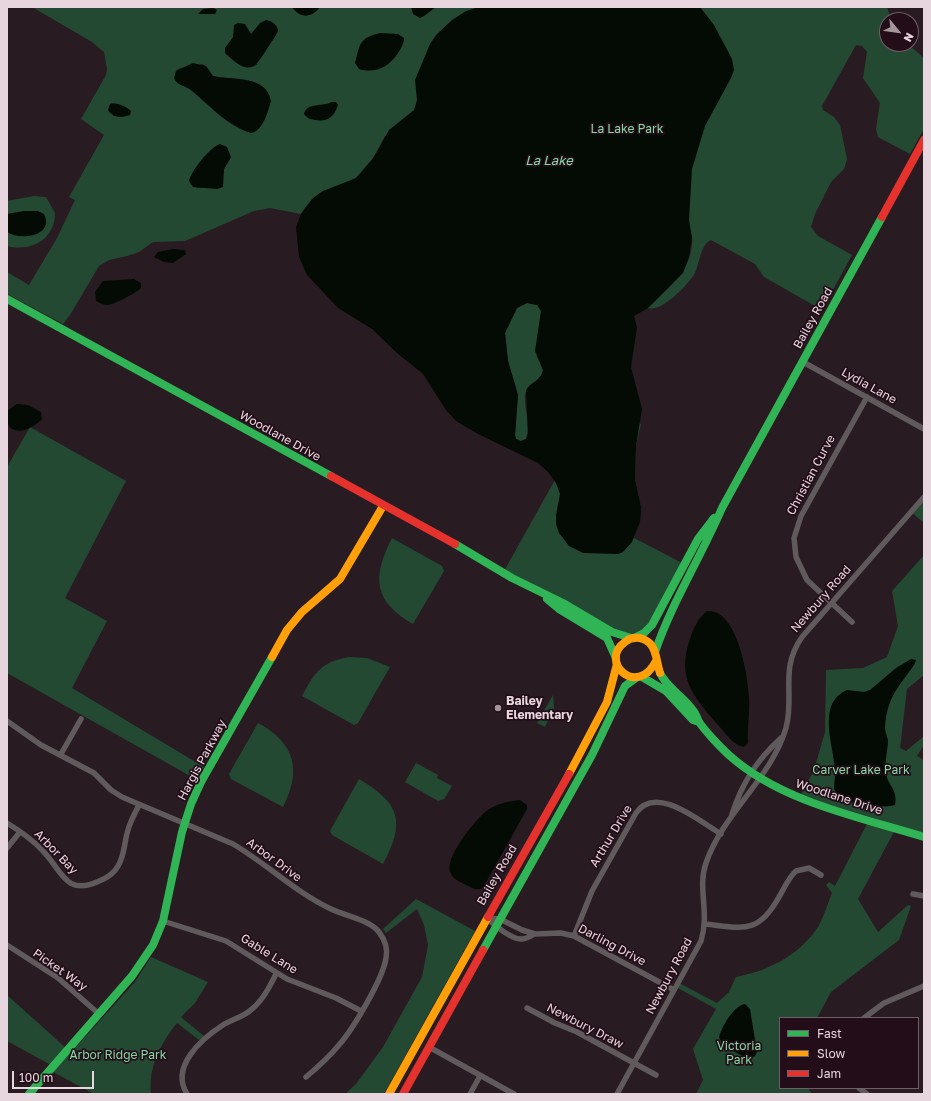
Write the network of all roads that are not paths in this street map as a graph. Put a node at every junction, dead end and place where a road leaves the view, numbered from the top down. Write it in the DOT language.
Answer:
graph roads {
  1 [pos="924,140"];
  2 [pos="7,299"];
  3 [pos="803,362"];
  4 [pos="867,397"];
  5 [pos="924,428"];
  6 [pos="924,497"];
  7 [pos="384,506"];
  8 [pos="722,508"];
  9 [pos="542,594"];
  10 [pos="832,604"];
  11 [pos="852,622"];
  12 [pos="632,638"];
  13 [pos="655,657"];
  14 [pos="617,663"];
  15 [pos="639,677"];
  16 [pos="81,719"];
  17 [pos="7,721"];
  18 [pos="699,722"];
  19 [pos="782,736"];
  20 [pos="61,754"];
  21 [pos="751,770"];
  22 [pos="760,777"];
  23 [pos="139,805"];
  24 [pos="730,818"];
  25 [pos="7,823"];
  26 [pos="184,824"];
  27 [pos="20,832"];
  28 [pos="721,834"];
  29 [pos="924,837"];
  30 [pos="7,848"];
  31 [pos="821,874"];
  32 [pos="912,894"];
  33 [pos="924,896"];
  34 [pos="487,918"];
  35 [pos="500,919"];
  36 [pos="163,921"];
  37 [pos="705,924"];
  38 [pos="495,927"];
  39 [pos="535,934"];
  40 [pos="574,936"];
  41 [pos="7,945"];
  42 [pos="276,974"];
  43 [pos="924,986"];
  44 [pos="674,990"];
  45 [pos="527,1008"];
  46 [pos="361,1011"];
  47 [pos="99,1014"];
  48 [pos="865,1017"];
  49 [pos="429,1047"];
  50 [pos="634,1063"];
  51 [pos="656,1075"];
  52 [pos="480,1076"];
  53 [pos="306,1077"];
  54 [pos="28,1094"];
  55 [pos="187,1094"];
  56 [pos="389,1094"];
  57 [pos="403,1094"];
  58 [pos="470,1094"];
  59 [pos="514,1094"];
  60 [pos="617,1094"];
  1 -- 3 [label="street, Bailey Road"];
  2 -- 7 [label="street, Woodlane Drive"];
  3 -- 4 [label="street, Lydia Lane"];
  3 -- 8 [label="street, Bailey Road"];
  4 -- 5 [label="street, Lydia Lane"];
  4 -- 10 [label="street, Christian Curve"];
  6 -- 10 [label="street, Newbury Road"];
  7 -- 9 [label="street, Woodlane Drive"];
  7 -- 26 [label="street, Hargis Parkway"];
  8 -- 12 [label="street, Bailey Road"];
  8 -- 13 [label="street, Bailey Road"];
  9 -- 12 [label="street, Woodlane Drive"];
  9 -- 14 [label="street, Woodlane Drive"];
  10 -- 11 [label="street, Christian Curve"];
  10 -- 19 [label="street, Newbury Road"];
  12 -- 13 [label="street"];
  12 -- 14 [label="street"];
  13 -- 15 [label="street"];
  13 -- 18 [label="street, Woodlane Drive"];
  14 -- 15 [label="street"];
  14 -- 34 [label="street, Bailey Road"];
  15 -- 18 [label="street, Woodlane Drive"];
  15 -- 35 [label="street, Bailey Road"];
  16 -- 20 [label="street"];
  17 -- 20 [label="street, Arbor Drive"];
  18 -- 21 [label="street, Woodlane Drive"];
  19 -- 21 [label="street, Newbury Road"];
  19 -- 22 [label="street, Newbury Road"];
  20 -- 23 [label="street, Arbor Drive"];
  21 -- 22 [label="street, Woodlane Drive"];
  21 -- 24 [label="street, Newbury Road"];
  22 -- 24 [label="street, Newbury Road"];
  22 -- 29 [label="street, Woodlane Drive"];
  23 -- 26 [label="street, Arbor Drive"];
  23 -- 27 [label="street, Arbor Bay"];
  24 -- 28 [label="street, Newbury Road"];
  25 -- 27 [label="street, Arbor Bay"];
  26 -- 36 [label="street, Hargis Parkway"];
  26 -- 46 [label="street, Arbor Drive"];
  27 -- 30 [label="street"];
  28 -- 37 [label="street, Newbury Road"];
  28 -- 40 [label="street, Arthur Drive"];
  31 -- 37 [label="street"];
  32 -- 33 [label="street"];
  34 -- 35 [label="street, Darling Drive"];
  34 -- 38 [label="street, Darling Drive"];
  34 -- 56 [label="street, Bailey Road"];
  35 -- 38 [label="street, Bailey Road"];
  35 -- 39 [label="street, Darling Drive"];
  36 -- 42 [label="street, Gable Lane"];
  36 -- 47 [label="street, Hargis Parkway"];
  37 -- 44 [label="street, Newbury Road"];
  38 -- 39 [label="street, Darling Drive"];
  38 -- 49 [label="street, Bailey Road"];
  39 -- 40 [label="street, Darling Drive"];
  40 -- 44 [label="street, Darling Drive"];
  41 -- 47 [label="street, Picket Way"];
  42 -- 46 [label="street, Gable Lane"];
  42 -- 55 [label="street"];
  43 -- 48 [label="street"];
  44 -- 50 [label="street, Newbury Road"];
  45 -- 50 [label="street, Newbury Draw"];
  46 -- 53 [label="street, Arbor Drive"];
  47 -- 54 [label="street, Hargis Parkway"];
  49 -- 52 [label="street"];
  49 -- 57 [label="street, Bailey Road"];
  50 -- 51 [label="street, Newbury Draw"];
  50 -- 60 [label="street, Newbury Road"];
  52 -- 58 [label="street"];
  52 -- 59 [label="street"];
}
